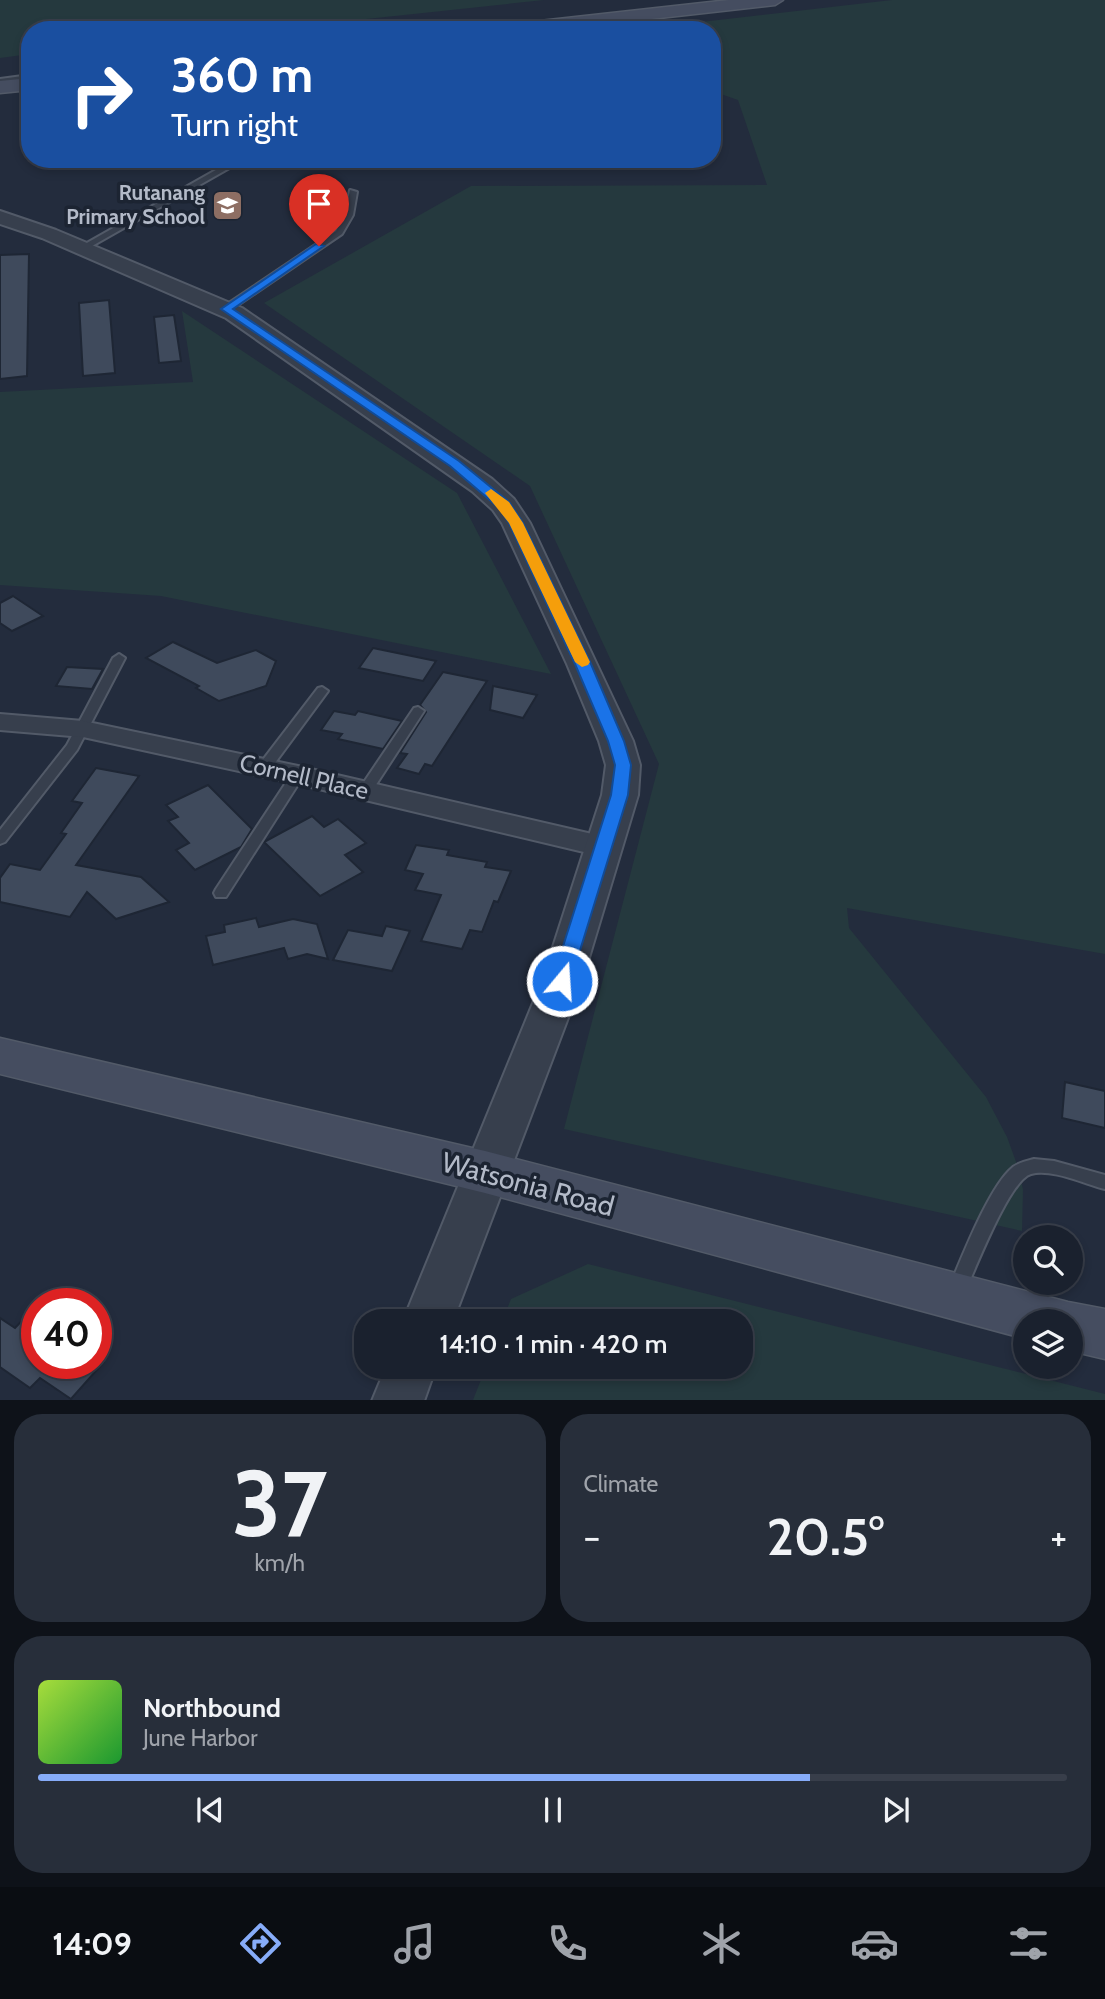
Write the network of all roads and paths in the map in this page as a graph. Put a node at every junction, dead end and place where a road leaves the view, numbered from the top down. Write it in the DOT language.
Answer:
graph roads {
  1 [pos="775,0"];
  2 [pos="585,21"];
  3 [pos="21,81"];
  4 [pos="0,84"];
  5 [pos="225,168"];
  6 [pos="353,192"];
  7 [pos="0,217"];
  8 [pos="82,248"];
  9 [pos="226,309"];
  10 [pos="119,658"];
  11 [pos="322,691"];
  12 [pos="418,711"];
  13 [pos="0,722"];
  14 [pos="83,729"];
  15 [pos="264,768"];
  16 [pos="298,775"];
  17 [pos="365,791"];
  18 [pos="0,839"];
  19 [pos="605,847"];
  20 [pos="221,893"];
  21 [pos="0,1056"];
  22 [pos="485,1172"];
  23 [pos="1105,1182"];
  24 [pos="954,1297"];
  25 [pos="433,1309"];
  26 [pos="1013,1311"];
  27 [pos="1083,1329"];
  28 [pos="1105,1334"];
  29 [pos="406,1379"];
  30 [pos="398,1400"];
  1 -- 2 [label="main road"];
  3 -- 4 [label="main road"];
  5 -- 8 [label="lane"];
  6 -- 9 [label="lane"];
  7 -- 8 [label="street"];
  8 -- 9 [label="street"];
  9 -- 19 [label="street"];
  10 -- 14 [label="lane"];
  11 -- 15 [label="lane"];
  12 -- 17 [label="lane"];
  13 -- 14 [label="street, Cornell Place"];
  14 -- 15 [label="street, Cornell Place"];
  14 -- 18 [label="lane"];
  15 -- 16 [label="street, Cornell Place"];
  16 -- 17 [label="street, Cornell Place"];
  16 -- 20 [label="lane"];
  17 -- 19 [label="street, Cornell Place"];
  19 -- 22 [label="street"];
  21 -- 22 [label="main road, Watsonia Road"];
  22 -- 24 [label="main road, Watsonia Road"];
  22 -- 25 [label="street"];
  23 -- 24 [label="lane"];
  24 -- 26 [label="main road, Watsonia Road"];
  27 -- 28 [label="main road"];
  29 -- 30 [label="street"];
}
